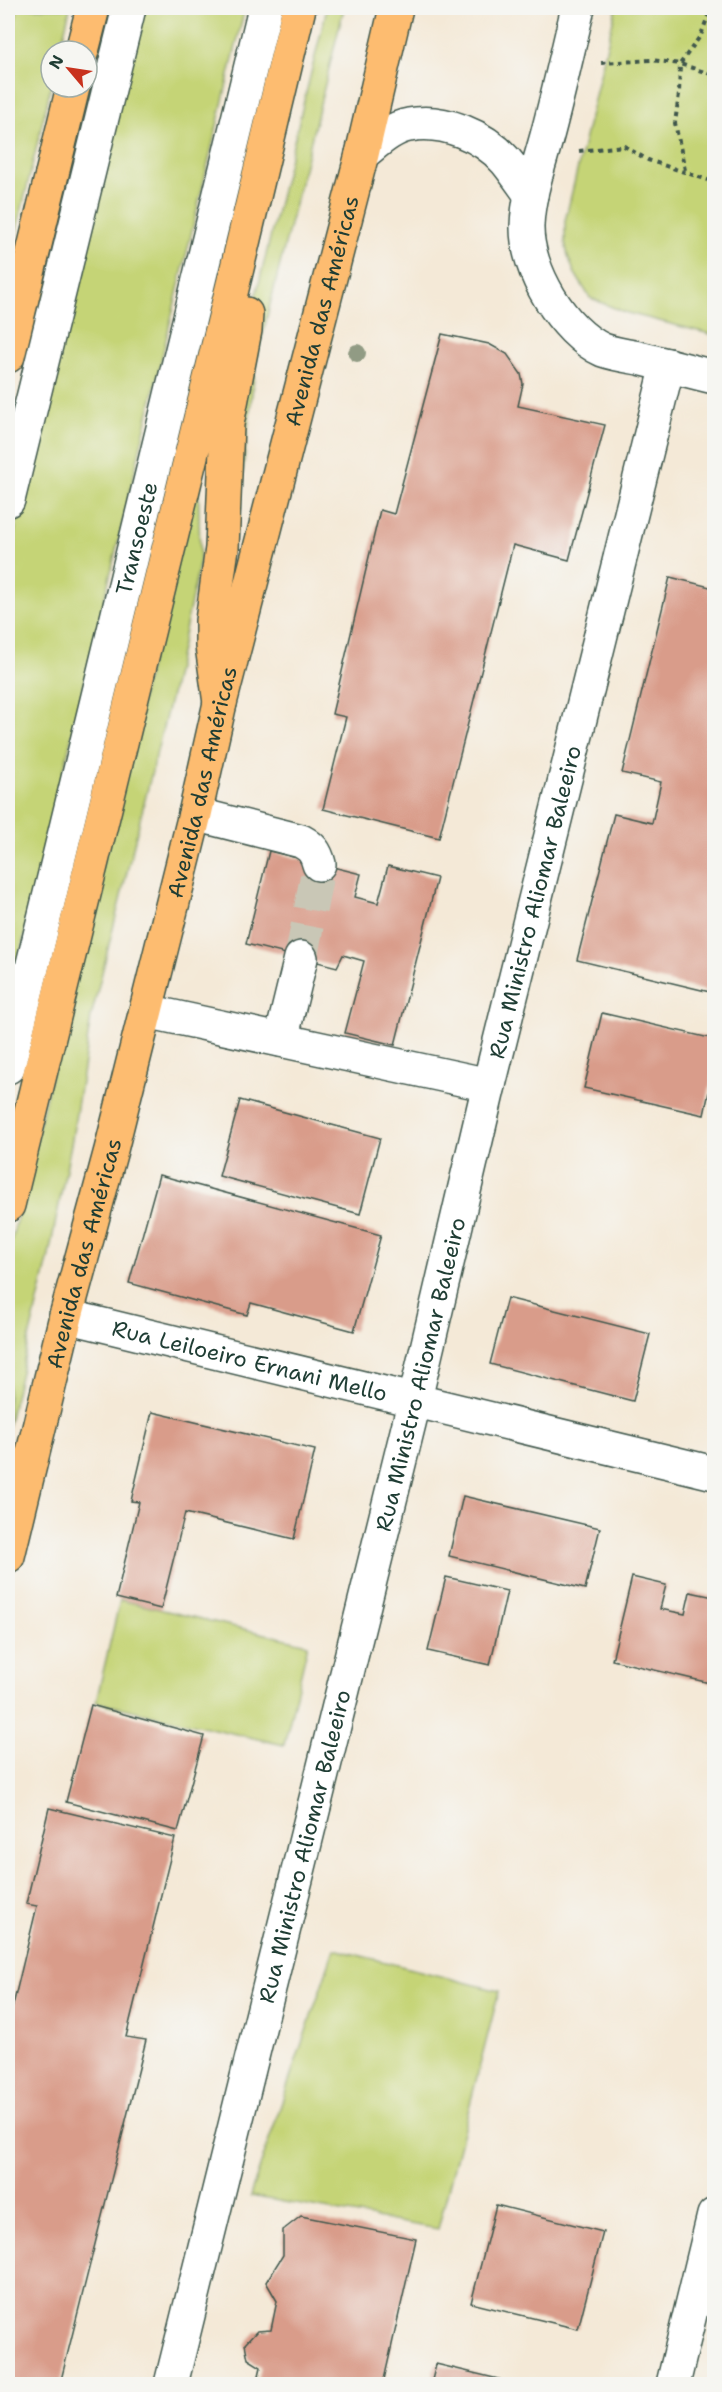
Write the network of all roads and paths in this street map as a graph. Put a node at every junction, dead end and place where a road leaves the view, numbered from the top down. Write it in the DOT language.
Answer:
graph roads {
  1 [pos="93,8"];
  2 [pos="129,8"];
  3 [pos="265,8"];
  4 [pos="299,8"];
  5 [pos="396,8"];
  6 [pos="578,8"];
  7 [pos="711,8"];
  8 [pos="85,39"];
  9 [pos="564,64"];
  10 [pos="680,64"];
  11 [pos="714,75"];
  12 [pos="71,99"];
  13 [pos="542,152"];
  14 [pos="362,154"];
  15 [pos="685,171"];
  16 [pos="714,182"];
  17 [pos="531,195"];
  18 [pos="237,268"];
  19 [pos="8,356"];
  20 [pos="668,365"];
  21 [pos="714,377"];
  22 [pos="8,500"];
  23 [pos="220,703"];
  24 [pos="195,814"];
  25 [pos="319,864"];
  26 [pos="301,958"];
  27 [pos="146,1011"];
  28 [pos="281,1040"];
  29 [pos="8,1067"];
  30 [pos="489,1085"];
  31 [pos="8,1205"];
  32 [pos="66,1316"];
  33 [pos="415,1399"];
  34 [pos="714,1473"];
  35 [pos="8,1556"];
  36 [pos="714,2215"];
  37 [pos="171,2385"];
  38 [pos="673,2385"];
  1 -- 8 [label="main road"];
  2 -- 22 [label="street"];
  3 -- 29 [label="street, Transoeste"];
  4 -- 18 [label="main road"];
  5 -- 14 [label="main road, Avenida das Américas"];
  6 -- 9 [label="street"];
  7 -- 10 [label="path"];
  9 -- 10 [label="path"];
  9 -- 13 [label="street"];
  10 -- 11 [label="path"];
  10 -- 15 [label="path"];
  12 -- 19 [label="main road"];
  13 -- 15 [label="path"];
  13 -- 17 [label="street"];
  14 -- 17 [label="street"];
  14 -- 23 [label="main road, Avenida das Américas"];
  15 -- 16 [label="path"];
  17 -- 20 [label="street"];
  18 -- 23 [label="main road"];
  18 -- 31 [label="main road"];
  20 -- 21 [label="street"];
  20 -- 30 [label="street, Rua Ministro Aliomar Baleeiro"];
  23 -- 24 [label="main road, Avenida das Américas"];
  24 -- 25 [label="street"];
  24 -- 27 [label="main road, Avenida das Américas"];
  26 -- 28 [label="street"];
  27 -- 28 [label="street"];
  27 -- 32 [label="main road, Avenida das Américas"];
  28 -- 30 [label="street"];
  30 -- 33 [label="street, Rua Ministro Aliomar Baleeiro"];
  32 -- 33 [label="street, Rua Leiloeiro Ernani Mello"];
  32 -- 35 [label="main road, Avenida das Américas"];
  33 -- 34 [label="street, Rua Leiloeiro Ernani Mello"];
  33 -- 37 [label="street, Rua Ministro Aliomar Baleeiro"];
  36 -- 38 [label="street"];
}
